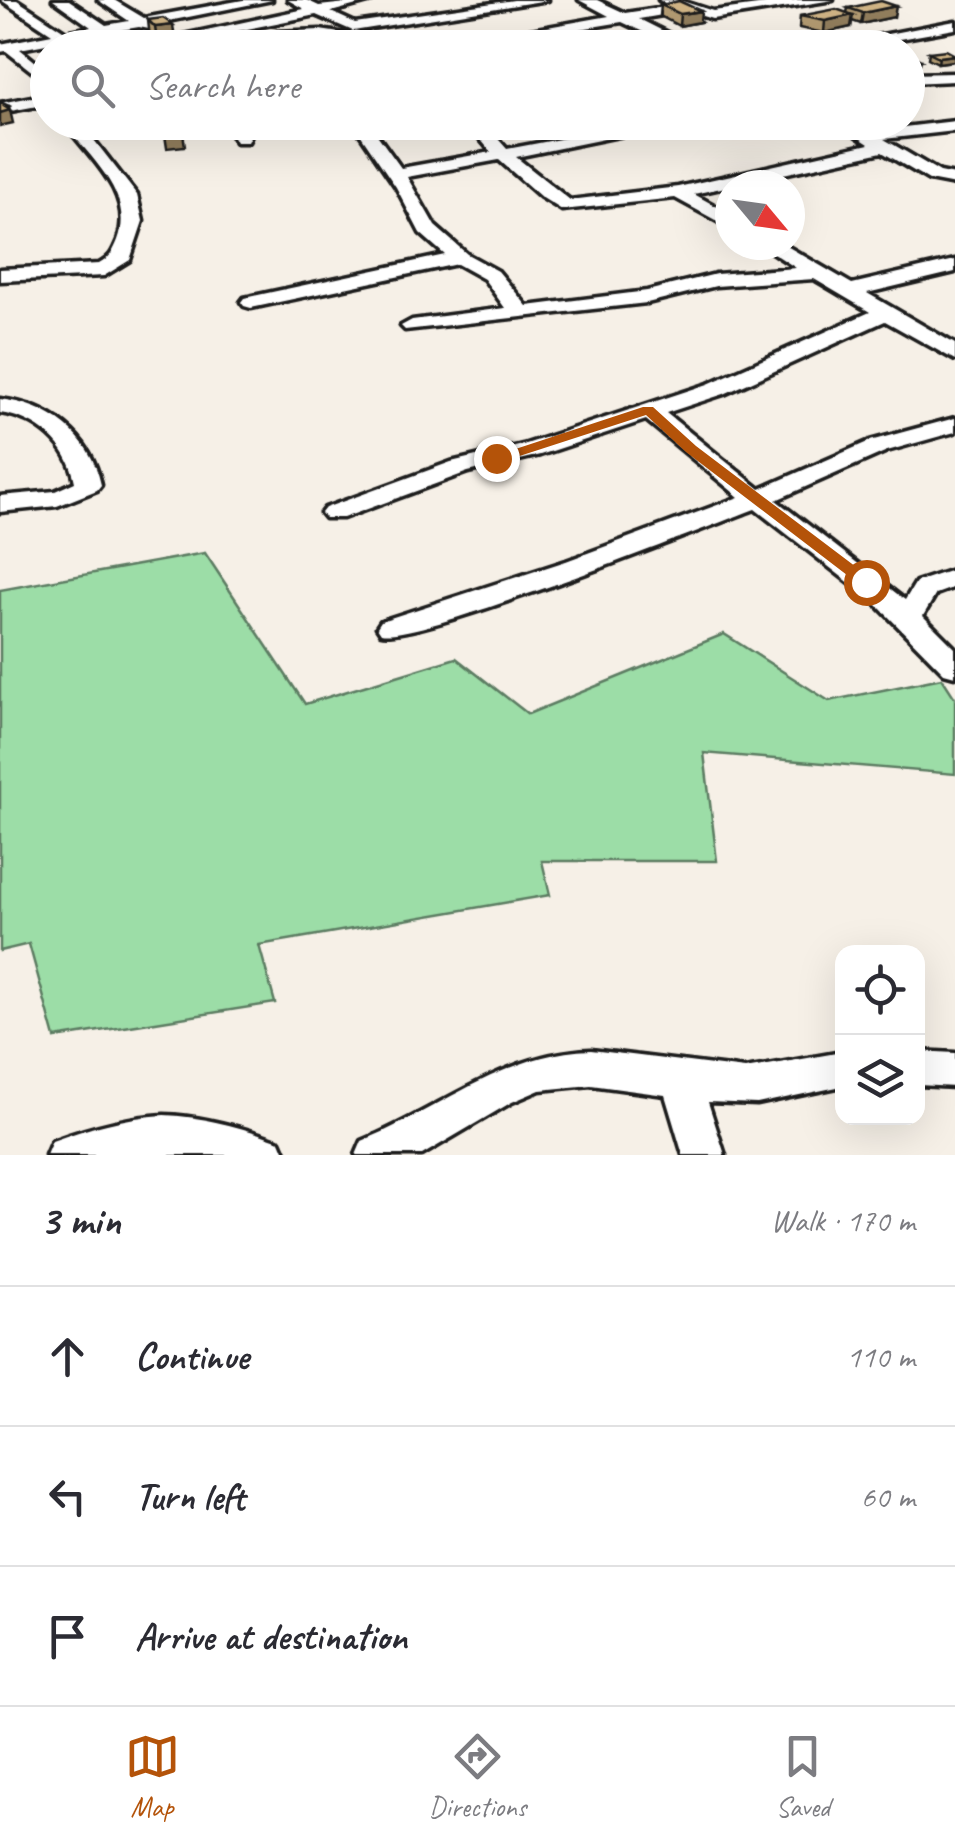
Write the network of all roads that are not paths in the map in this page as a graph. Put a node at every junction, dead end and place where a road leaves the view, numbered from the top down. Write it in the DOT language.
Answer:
graph roads {
  1 [pos="8,0"];
  2 [pos="60,0"];
  3 [pos="105,0"];
  4 [pos="200,0"];
  5 [pos="295,0"];
  6 [pos="541,0"];
  7 [pos="586,0"];
  8 [pos="665,0"];
  9 [pos="826,0"];
  10 [pos="260,1"];
  11 [pos="347,2"];
  12 [pos="368,7"];
  13 [pos="682,8"];
  14 [pos="217,9"];
  15 [pos="315,10"];
  16 [pos="182,16"];
  17 [pos="284,16"];
  18 [pos="624,19"];
  19 [pos="142,23"];
  20 [pos="244,24"];
  21 [pos="955,25"];
  22 [pos="55,30"];
  23 [pos="104,30"];
  24 [pos="154,30"];
  25 [pos="205,30"];
  26 [pos="217,30"];
  27 [pos="255,30"];
  28 [pos="308,30"];
  29 [pos="350,30"];
  30 [pos="365,30"];
  31 [pos="553,30"];
  32 [pos="649,30"];
  33 [pos="925,30"];
  34 [pos="30,43"];
  35 [pos="5,48"];
  36 [pos="30,59"];
  37 [pos="955,77"];
  38 [pos="925,78"];
  39 [pos="30,102"];
  40 [pos="0,108"];
  41 [pos="955,126"];
  42 [pos="925,132"];
  43 [pos="85,140"];
  44 [pos="372,140"];
  45 [pos="486,140"];
  46 [pos="574,140"];
  47 [pos="870,140"];
  48 [pos="883,140"];
  49 [pos="873,142"];
  50 [pos="506,154"];
  51 [pos="396,174"];
  52 [pos="955,180"];
  53 [pos="678,192"];
  54 [pos="715,213"];
  55 [pos="460,258"];
  56 [pos="799,260"];
  57 [pos="955,266"];
  58 [pos="822,272"];
  59 [pos="0,274"];
  60 [pos="853,290"];
  61 [pos="251,302"];
  62 [pos="888,312"];
  63 [pos="522,313"];
  64 [pos="412,326"];
  65 [pos="955,353"];
  66 [pos="0,406"];
  67 [pos="648,410"];
  68 [pos="955,425"];
  69 [pos="760,498"];
  70 [pos="0,504"];
  71 [pos="334,514"];
  72 [pos="955,577"];
  73 [pos="910,616"];
  74 [pos="391,627"];
  75 [pos="955,666"];
  76 [pos="925,1068"];
  77 [pos="835,1070"];
  78 [pos="955,1070"];
  79 [pos="681,1082"];
  80 [pos="67,1155"];
  81 [pos="265,1155"];
  82 [pos="377,1155"];
  83 [pos="704,1155"];
  1 -- 22 [label="street"];
  2 -- 23 [label="street"];
  3 -- 19 [label="street"];
  4 -- 14 [label="street"];
  5 -- 15 [label="street"];
  6 -- 30 [label="street"];
  7 -- 18 [label="street"];
  8 -- 13 [label="street"];
  9 -- 13 [label="street"];
  10 -- 14 [label="street"];
  10 -- 17 [label="street"];
  11 -- 12 [label="street"];
  11 -- 15 [label="street"];
  13 -- 18 [label="street"];
  14 -- 16 [label="street"];
  14 -- 20 [label="street"];
  15 -- 17 [label="street"];
  15 -- 29 [label="street"];
  16 -- 19 [label="street"];
  16 -- 25 [label="street"];
  17 -- 20 [label="street"];
  17 -- 28 [label="street"];
  18 -- 31 [label="street"];
  18 -- 32 [label="street"];
  19 -- 23 [label="street"];
  19 -- 24 [label="street"];
  20 -- 26 [label="street"];
  20 -- 27 [label="street"];
  21 -- 33 [label="street"];
  34 -- 35 [label="street"];
  35 -- 36 [label="street"];
  37 -- 38 [label="street"];
  39 -- 40 [label="street"];
  41 -- 42 [label="street"];
  43 -- 59 [label="street"];
  44 -- 51 [label="street"];
  45 -- 50 [label="street"];
  46 -- 50 [label="street"];
  47 -- 49 [label="street"];
  48 -- 49 [label="street"];
  49 -- 52 [label="street"];
  49 -- 53 [label="street"];
  50 -- 51 [label="street"];
  50 -- 53 [label="street"];
  51 -- 55 [label="street"];
  53 -- 54 [label="street"];
  55 -- 61 [label="street"];
  55 -- 63 [label="street"];
  56 -- 58 [label="street"];
  57 -- 60 [label="street"];
  58 -- 60 [label="street"];
  58 -- 63 [label="street"];
  60 -- 62 [label="street"];
  62 -- 65 [label="street"];
  62 -- 67 [label="street"];
  63 -- 64 [label="street"];
  66 -- 70 [label="street"];
  67 -- 69 [label="street"];
  67 -- 71 [label="street"];
  68 -- 69 [label="street"];
  69 -- 73 [label="street"];
  69 -- 74 [label="street"];
  72 -- 73 [label="street"];
  73 -- 75 [label="street"];
  76 -- 78 [label="street"];
  77 -- 79 [label="street"];
  79 -- 82 [label="street"];
  79 -- 83 [label="street"];
  80 -- 81 [label="street"];
}
